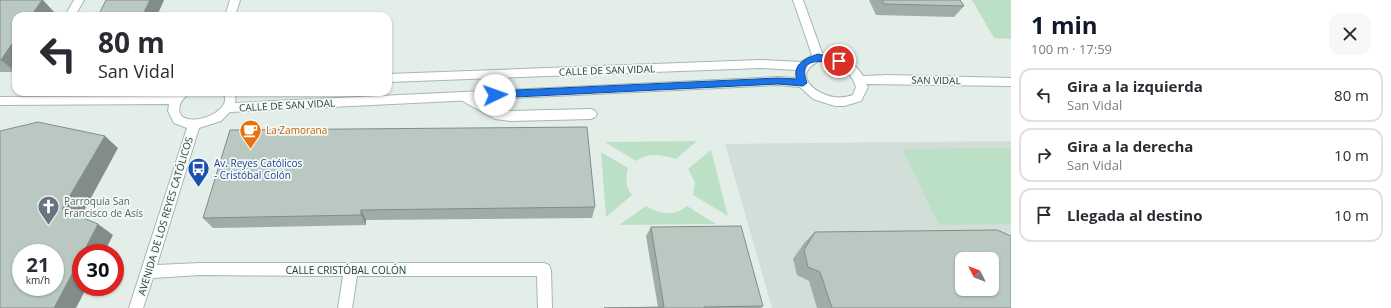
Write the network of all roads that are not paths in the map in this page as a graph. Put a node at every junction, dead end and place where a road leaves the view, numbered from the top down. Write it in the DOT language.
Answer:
graph roads {
  1 [pos="79,0"];
  2 [pos="235,0"];
  3 [pos="798,0"];
  4 [pos="72,12"];
  5 [pos="231,12"];
  6 [pos="818,57"];
  7 [pos="802,66"];
  8 [pos="392,78"];
  9 [pos="860,80"];
  10 [pos="1011,82"];
  11 [pos="803,83"];
  12 [pos="24,96"];
  13 [pos="180,96"];
  14 [pos="230,96"];
  15 [pos="463,96"];
  16 [pos="0,100"];
  17 [pos="227,108"];
  18 [pos="592,114"];
  19 [pos="194,124"];
  20 [pos="351,270"];
  21 [pos="148,272"];
  22 [pos="136,308"];
  23 [pos="345,308"];
  24 [pos="545,308"];
  1 -- 4 [label="street"];
  2 -- 5 [label="street"];
  3 -- 6 [label="street"];
  6 -- 7 [label="street"];
  6 -- 9 [label="street"];
  7 -- 8 [label="street, CALLE DE SAN VIDAL"];
  7 -- 11 [label="street"];
  9 -- 10 [label="street, SAN VIDAL"];
  9 -- 11 [label="street"];
  11 -- 15 [label="street, CALLE DE SAN VIDAL"];
  12 -- 13 [label="street"];
  12 -- 16 [label="street"];
  13 -- 19 [label="street"];
  14 -- 17 [label="street"];
  15 -- 17 [label="street, CALLE DE SAN VIDAL"];
  15 -- 18 [label="street"];
  17 -- 19 [label="street"];
  19 -- 21 [label="street, AVENIDA DE LOS REYES CATÓLICOS"];
  20 -- 21 [label="street, CALLE CRISTÓBAL COLÓN"];
  20 -- 23 [label="street"];
  20 -- 24 [label="street, CALLE CRISTÓBAL COLÓN"];
  21 -- 22 [label="street, AVENIDA DE LOS REYES CATÓLICOS"];
}
